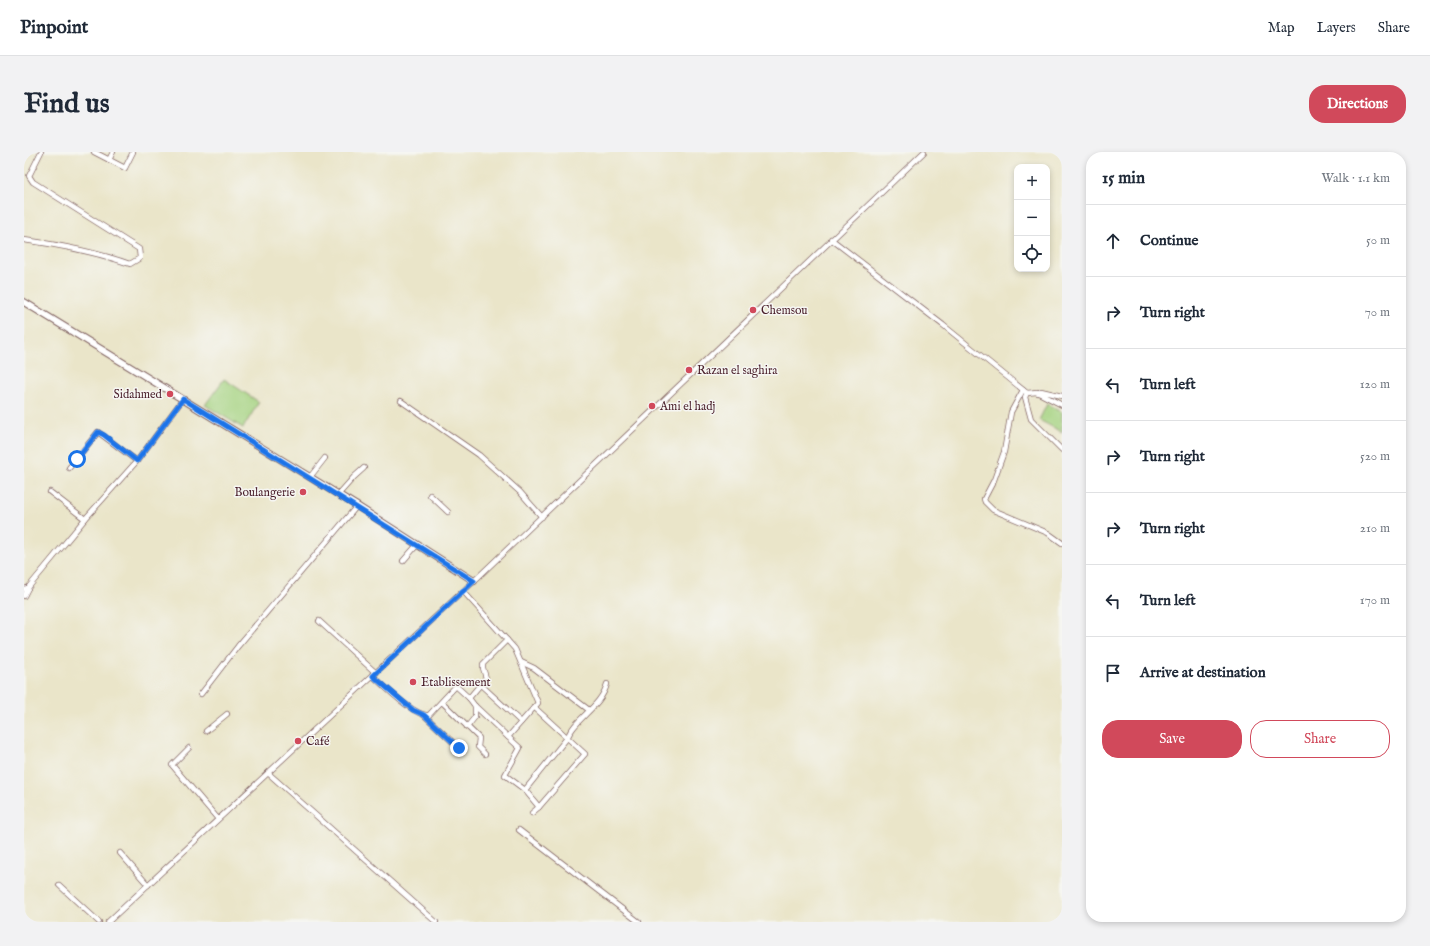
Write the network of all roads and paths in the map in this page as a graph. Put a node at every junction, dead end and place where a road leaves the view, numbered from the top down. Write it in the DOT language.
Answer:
graph roads {
  1 [pos="41,152"];
  2 [pos="94,152"];
  3 [pos="113,152"];
  4 [pos="133,152"];
  5 [pos="924,152"];
  6 [pos="109,160"];
  7 [pos="831,239"];
  8 [pos="24,240"];
  9 [pos="24,302"];
  10 [pos="1025,391"];
  11 [pos="1038,393"];
  12 [pos="1062,396"];
  13 [pos="183,399"];
  14 [pos="401,401"];
  15 [pos="1062,405"];
  16 [pos="1061,447"];
  17 [pos="325,458"];
  18 [pos="137,461"];
  19 [pos="69,468"];
  20 [pos="364,468"];
  21 [pos="310,478"];
  22 [pos="50,492"];
  23 [pos="338,495"];
  24 [pos="430,495"];
  25 [pos="357,506"];
  26 [pos="448,512"];
  27 [pos="542,517"];
  28 [pos="85,519"];
  29 [pos="1062,543"];
  30 [pos="417,545"];
  31 [pos="403,561"];
  32 [pos="474,581"];
  33 [pos="26,588"];
  34 [pos="464,591"];
  35 [pos="24,596"];
  36 [pos="319,621"];
  37 [pos="507,640"];
  38 [pos="521,662"];
  39 [pos="374,674"];
  40 [pos="607,684"];
  41 [pos="481,685"];
  42 [pos="201,694"];
  43 [pos="469,698"];
  44 [pos="442,702"];
  45 [pos="475,706"];
  46 [pos="534,707"];
  47 [pos="589,710"];
  48 [pos="227,714"];
  49 [pos="424,715"];
  50 [pos="521,722"];
  51 [pos="467,726"];
  52 [pos="206,731"];
  53 [pos="508,737"];
  54 [pos="567,738"];
  55 [pos="189,748"];
  56 [pos="459,748"];
  57 [pos="485,754"];
  58 [pos="268,773"];
  59 [pos="525,790"];
  60 [pos="540,807"];
  61 [pos="532,813"];
  62 [pos="218,819"];
  63 [pos="519,830"];
  64 [pos="120,853"];
  65 [pos="59,885"];
  66 [pos="148,885"];
  67 [pos="99,922"];
  68 [pos="108,922"];
  69 [pos="436,922"];
  70 [pos="639,922"];
  1 -- 8 [label="street"];
  2 -- 6 [label="street"];
  3 -- 6 [label="street"];
  4 -- 6 [label="street"];
  5 -- 7 [label="street"];
  7 -- 10 [label="street"];
  7 -- 27 [label="street"];
  9 -- 13 [label="main road"];
  10 -- 11 [label="street"];
  10 -- 16 [label="street"];
  10 -- 29 [label="street"];
  11 -- 12 [label="street"];
  11 -- 15 [label="street"];
  13 -- 18 [label="street"];
  13 -- 21 [label="main road"];
  14 -- 27 [label="street"];
  17 -- 21 [label="street"];
  18 -- 19 [label="street"];
  18 -- 28 [label="street"];
  20 -- 23 [label="street"];
  21 -- 23 [label="main road"];
  22 -- 28 [label="street"];
  23 -- 25 [label="main road"];
  24 -- 26 [label="street"];
  25 -- 30 [label="main road"];
  25 -- 42 [label="street"];
  27 -- 32 [label="street"];
  28 -- 33 [label="street"];
  30 -- 31 [label="street"];
  30 -- 32 [label="main road"];
  32 -- 34 [label="street"];
  33 -- 35 [label="street"];
  34 -- 37 [label="street"];
  34 -- 39 [label="street"];
  36 -- 39 [label="street"];
  37 -- 38 [label="street"];
  37 -- 41 [label="street"];
  38 -- 46 [label="street"];
  38 -- 47 [label="street"];
  39 -- 49 [label="street"];
  39 -- 58 [label="street"];
  40 -- 47 [label="street"];
  41 -- 43 [label="street"];
  41 -- 50 [label="street"];
  43 -- 44 [label="street"];
  43 -- 45 [label="street"];
  44 -- 49 [label="street"];
  44 -- 51 [label="street"];
  45 -- 51 [label="street"];
  45 -- 53 [label="street"];
  46 -- 50 [label="street"];
  46 -- 54 [label="street"];
  47 -- 54 [label="street"];
  48 -- 52 [label="street"];
  49 -- 56 [label="street"];
  50 -- 53 [label="street"];
  51 -- 57 [label="street"];
  53 -- 59 [label="street"];
  54 -- 59 [label="street"];
  54 -- 60 [label="street"];
  55 -- 62 [label="street"];
  58 -- 62 [label="street"];
  58 -- 69 [label="street"];
  59 -- 60 [label="street"];
  60 -- 61 [label="street"];
  62 -- 66 [label="street"];
  63 -- 70 [label="street"];
  64 -- 66 [label="street"];
  65 -- 67 [label="street"];
  66 -- 68 [label="street"];
}
